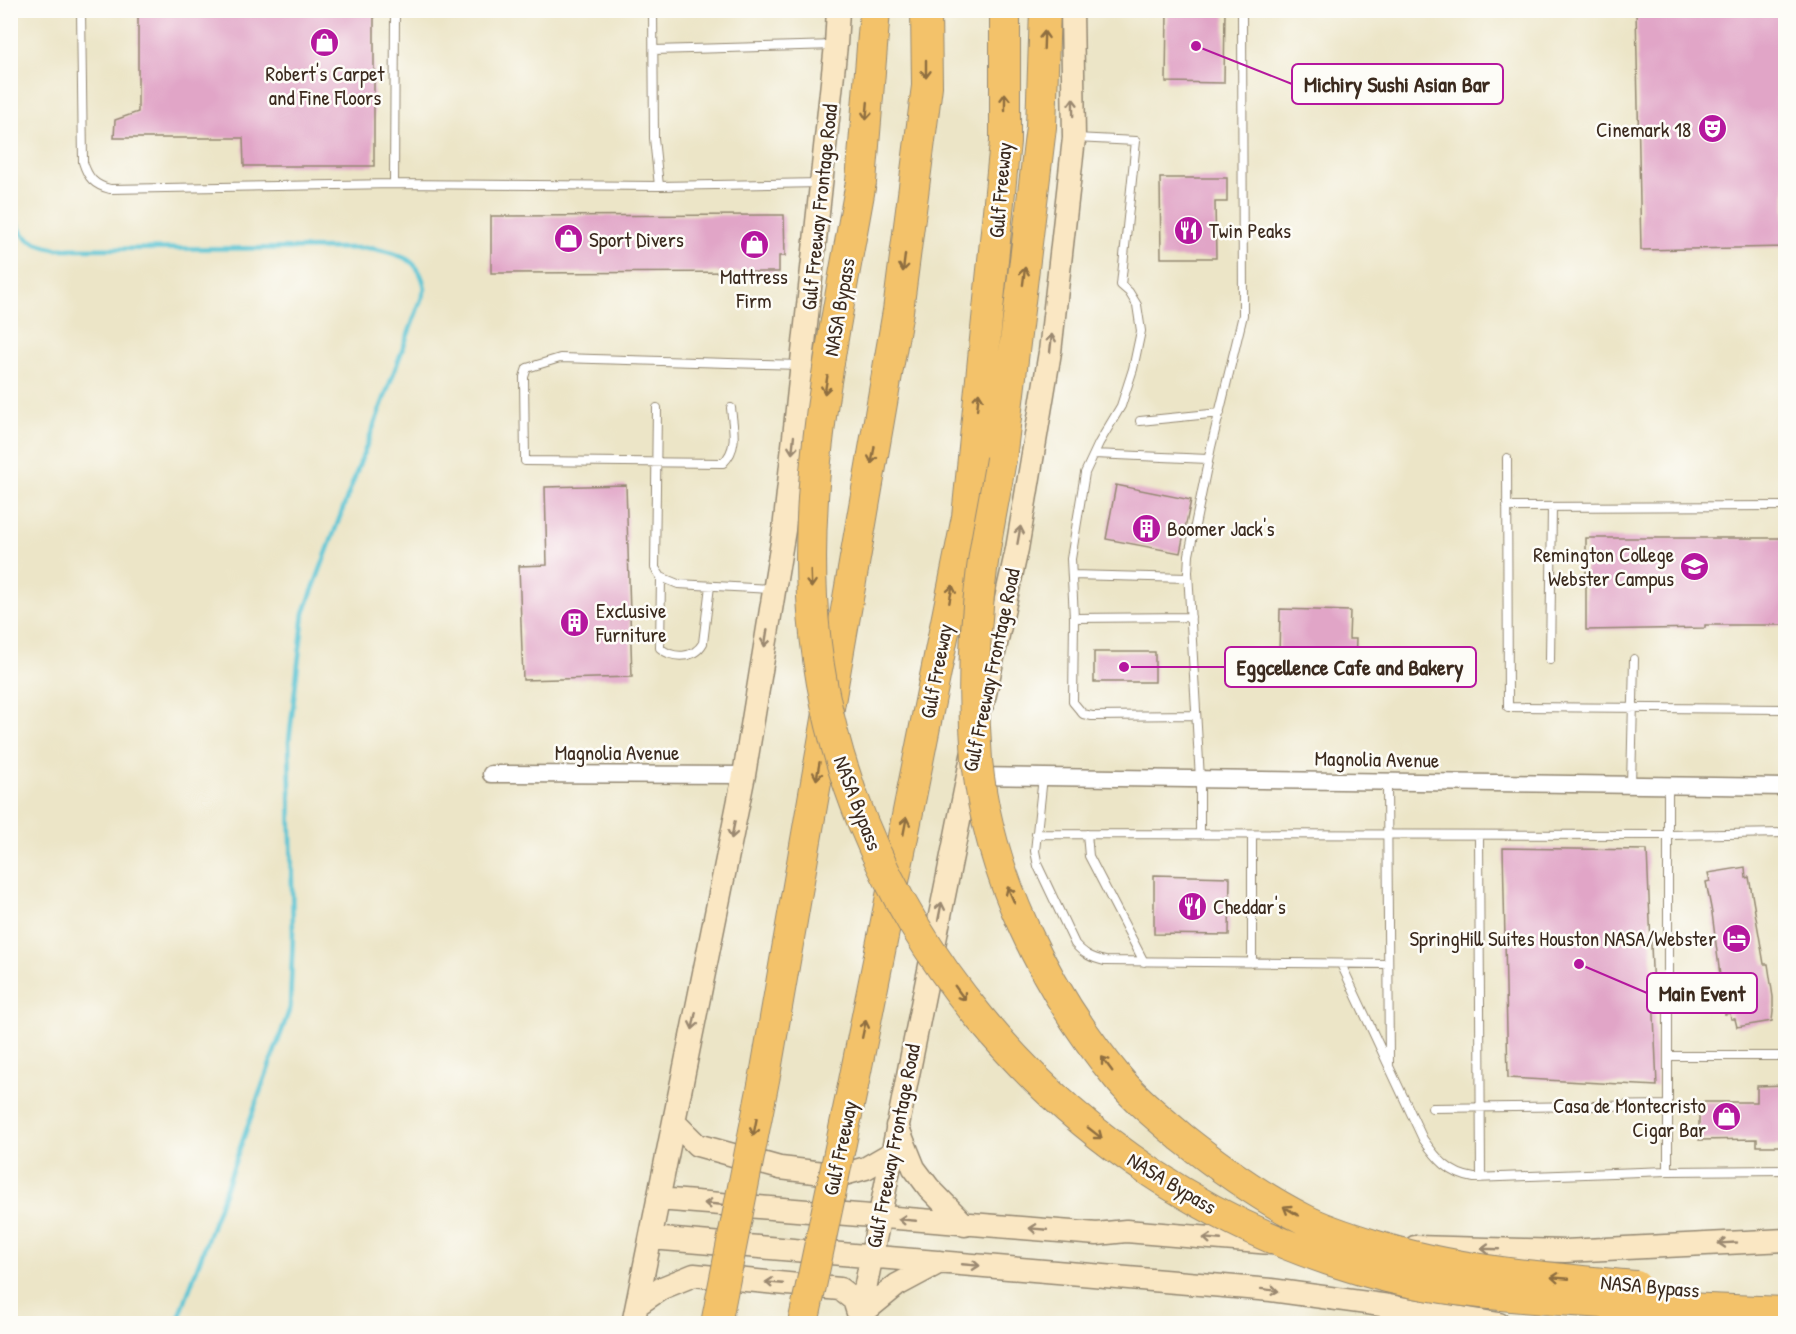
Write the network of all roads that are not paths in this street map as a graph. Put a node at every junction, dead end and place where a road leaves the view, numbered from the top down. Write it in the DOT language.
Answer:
graph roads {
  1 [pos="81,10"];
  2 [pos="395,10"];
  3 [pos="653,10"];
  4 [pos="838,10"];
  5 [pos="875,10"];
  6 [pos="926,10"];
  7 [pos="1005,10"];
  8 [pos="1044,10"];
  9 [pos="1072,10"];
  10 [pos="1242,10"];
  11 [pos="836,45"];
  12 [pos="654,50"];
  13 [pos="1074,138"];
  14 [pos="822,183"];
  15 [pos="394,184"];
  16 [pos="659,186"];
  17 [pos="802,366"];
  18 [pos="657,408"];
  19 [pos="731,408"];
  20 [pos="1220,413"];
  21 [pos="1140,422"];
  22 [pos="1094,454"];
  23 [pos="1507,458"];
  24 [pos="1208,459"];
  25 [pos="656,462"];
  26 [pos="1785,506"];
  27 [pos="1507,507"];
  28 [pos="1552,507"];
  29 [pos="1072,575"];
  30 [pos="661,577"];
  31 [pos="1188,578"];
  32 [pos="710,586"];
  33 [pos="774,589"];
  34 [pos="1191,617"];
  35 [pos="1074,618"];
  36 [pos="1634,659"];
  37 [pos="1550,660"];
  38 [pos="1633,708"];
  39 [pos="1785,709"];
  40 [pos="1196,715"];
  41 [pos="491,774"];
  42 [pos="744,776"];
  43 [pos="967,776"];
  44 [pos="1043,777"];
  45 [pos="1200,779"];
  46 [pos="1387,782"];
  47 [pos="1631,785"];
  48 [pos="1668,785"];
  49 [pos="1785,787"];
  50 [pos="1785,833"];
  51 [pos="1036,834"];
  52 [pos="1087,834"];
  53 [pos="1200,834"];
  54 [pos="1252,835"];
  55 [pos="1387,835"];
  56 [pos="1479,835"];
  57 [pos="1668,835"];
  58 [pos="1144,962"];
  59 [pos="1252,963"];
  60 [pos="1341,964"];
  61 [pos="1388,964"];
  62 [pos="1668,1056"];
  63 [pos="1785,1056"];
  64 [pos="1389,1068"];
  65 [pos="1668,1105"];
  66 [pos="1481,1107"];
  67 [pos="1432,1108"];
  68 [pos="674,1122"];
  69 [pos="897,1126"];
  70 [pos="892,1153"];
  71 [pos="1785,1170"];
  72 [pos="1668,1171"];
  73 [pos="1481,1178"];
  74 [pos="658,1199"];
  75 [pos="879,1218"];
  76 [pos="965,1225"];
  77 [pos="651,1238"];
  78 [pos="1785,1240"];
  79 [pos="871,1256"];
  80 [pos="940,1262"];
  81 [pos="1785,1294"];
  82 [pos="1785,1312"];
  83 [pos="635,1314"];
  84 [pos="858,1320"];
  85 [pos="716,1323"];
  86 [pos="802,1323"];
  87 [pos="1499,1323"];
  1 -- 15 [label="lane"];
  2 -- 15 [label="lane"];
  3 -- 12 [label="lane"];
  4 -- 11 [label="main road, Gulf Freeway Frontage Road"];
  5 -- 82 [label="highway, NASA Bypass, one-way, bridge"];
  6 -- 85 [label="highway, one-way, bridge"];
  86 -- 7 [label="highway, Gulf Freeway, one-way, bridge"];
  81 -- 8 [label="highway, NASA Bypass, one-way, bridge"];
  13 -- 9 [label="main road, Gulf Freeway Frontage Road, one-way"];
  10 -- 20 [label="lane"];
  11 -- 12 [label="lane"];
  11 -- 14 [label="main road, Gulf Freeway Frontage Road"];
  12 -- 16 [label="lane"];
  13 -- 22 [label="lane"];
  43 -- 13 [label="main road, Gulf Freeway Frontage Road, one-way"];
  14 -- 16 [label="lane"];
  14 -- 17 [label="main road, Gulf Freeway Frontage Road"];
  15 -- 16 [label="lane"];
  17 -- 25 [label="lane"];
  17 -- 33 [label="main road, Gulf Freeway Frontage Road, one-way"];
  18 -- 25 [label="lane"];
  19 -- 25 [label="lane"];
  20 -- 21 [label="lane"];
  20 -- 24 [label="lane"];
  22 -- 24 [label="lane"];
  22 -- 29 [label="lane"];
  23 -- 27 [label="lane"];
  24 -- 31 [label="lane"];
  25 -- 30 [label="lane"];
  26 -- 28 [label="lane"];
  27 -- 28 [label="lane"];
  27 -- 38 [label="lane"];
  28 -- 37 [label="lane"];
  29 -- 31 [label="lane"];
  29 -- 35 [label="lane"];
  30 -- 32 [label="lane"];
  30 -- 32 [label="lane"];
  31 -- 34 [label="lane"];
  32 -- 33 [label="lane"];
  33 -- 42 [label="main road, Gulf Freeway Frontage Road, one-way"];
  34 -- 35 [label="lane"];
  34 -- 40 [label="lane"];
  35 -- 40 [label="lane"];
  36 -- 38 [label="lane"];
  38 -- 39 [label="lane"];
  38 -- 47 [label="lane"];
  40 -- 45 [label="lane"];
  41 -- 42 [label="street, Magnolia Avenue"];
  42 -- 68 [label="main road, Gulf Freeway Frontage Road, one-way"];
  43 -- 44 [label="street, Magnolia Avenue"];
  69 -- 43 [label="main road, Gulf Freeway Frontage Road, one-way"];
  44 -- 45 [label="street, Magnolia Avenue"];
  44 -- 51 [label="lane"];
  45 -- 46 [label="street, Magnolia Avenue"];
  45 -- 53 [label="lane"];
  46 -- 47 [label="street, Magnolia Avenue"];
  46 -- 55 [label="lane"];
  47 -- 48 [label="street, Magnolia Avenue"];
  48 -- 49 [label="street, Magnolia Avenue"];
  48 -- 57 [label="lane"];
  50 -- 57 [label="lane"];
  51 -- 52 [label="lane"];
  51 -- 58 [label="lane"];
  52 -- 53 [label="lane"];
  52 -- 58 [label="lane"];
  53 -- 54 [label="lane"];
  54 -- 55 [label="lane"];
  54 -- 59 [label="lane"];
  55 -- 56 [label="lane"];
  55 -- 61 [label="lane"];
  56 -- 57 [label="lane"];
  56 -- 66 [label="lane"];
  57 -- 62 [label="lane"];
  58 -- 59 [label="lane"];
  59 -- 60 [label="lane"];
  60 -- 61 [label="lane"];
  60 -- 64 [label="lane"];
  61 -- 64 [label="lane"];
  62 -- 63 [label="lane"];
  62 -- 65 [label="lane"];
  64 -- 73 [label="lane"];
  65 -- 66 [label="lane"];
  65 -- 72 [label="lane"];
  66 -- 67 [label="lane"];
  66 -- 73 [label="lane"];
  68 -- 70 [label="main road"];
  68 -- 74 [label="main road, Gulf Freeway Frontage Road"];
  69 -- 70 [label="main road, Gulf Freeway Frontage Road"];
  69 -- 76 [label="main road"];
  70 -- 75 [label="main road, Gulf Freeway Frontage Road"];
  71 -- 72 [label="lane"];
  72 -- 73 [label="lane"];
  75 -- 74 [label="main road, NASA Bypass, one-way"];
  74 -- 77 [label="main road, Gulf Freeway Frontage Road"];
  76 -- 75 [label="main road, NASA Bypass, one-way"];
  75 -- 79 [label="main road, Gulf Freeway Frontage Road"];
  78 -- 76 [label="main road, NASA Bypass, one-way"];
  77 -- 79 [label="main road"];
  77 -- 83 [label="main road, Gulf Freeway Frontage Road"];
  79 -- 80 [label="main road"];
  79 -- 84 [label="main road, Gulf Freeway Frontage Road"];
  80 -- 84 [label="main road"];
  80 -- 87 [label="main road, one-way"];
  84 -- 83 [label="main road, one-way"];
}
